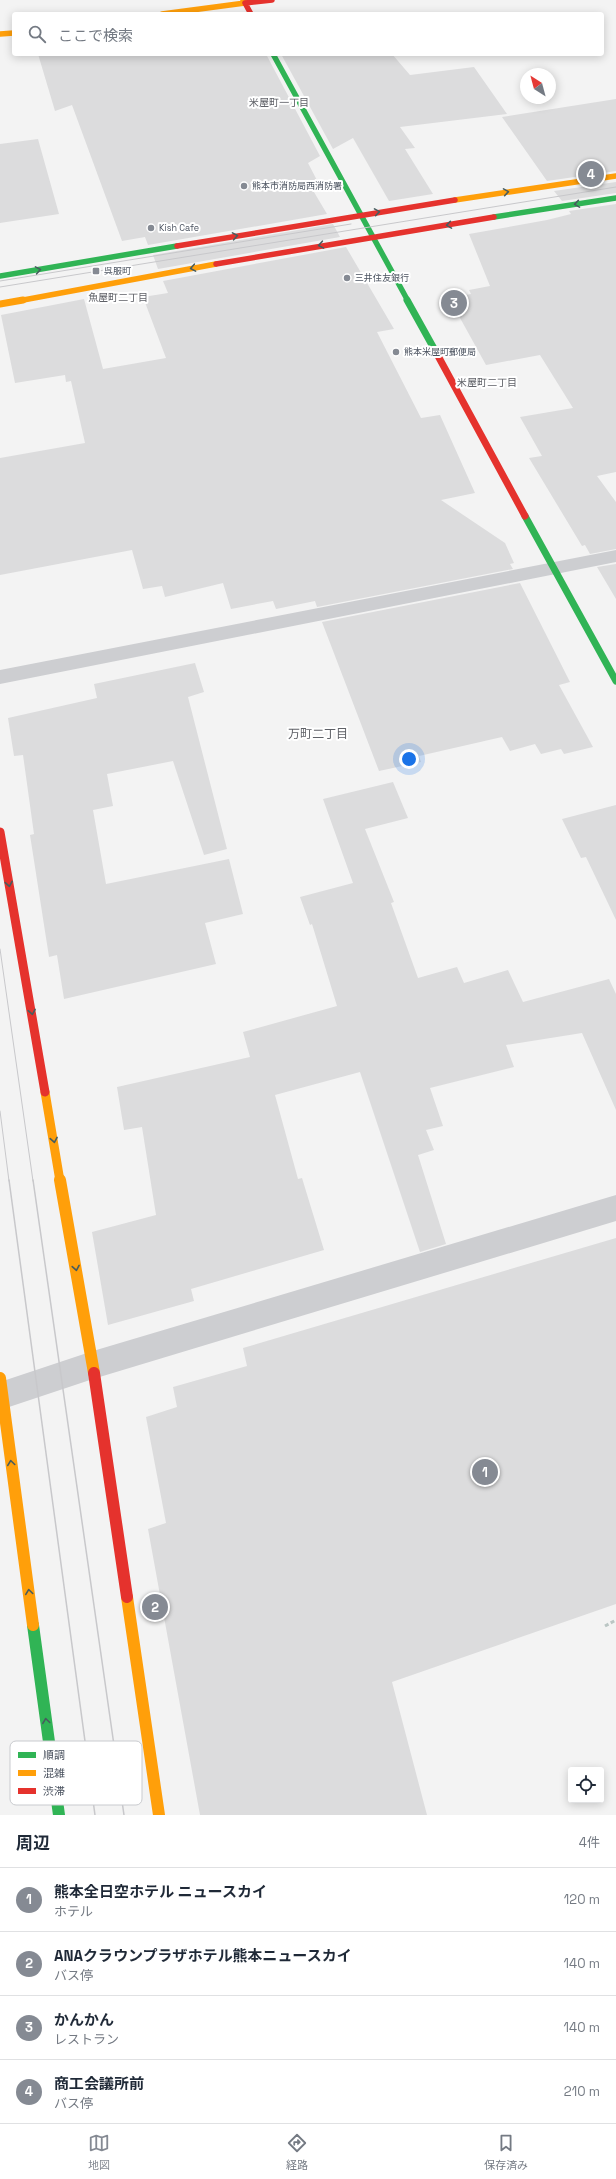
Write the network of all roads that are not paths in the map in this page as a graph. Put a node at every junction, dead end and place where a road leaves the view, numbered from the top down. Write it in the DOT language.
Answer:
graph roads {
  1 [pos="272,0"];
  2 [pos="244,2"];
  3 [pos="176,12"];
  4 [pos="250,12"];
  5 [pos="12,33"];
  6 [pos="0,34"];
  7 [pos="274,56"];
  8 [pos="616,176"];
  9 [pos="616,198"];
  10 [pos="360,214"];
  11 [pos="374,236"];
  12 [pos="0,276"];
  13 [pos="0,304"];
  14 [pos="616,556"];
  15 [pos="554,569"];
  16 [pos="0,676"];
  17 [pos="616,681"];
  18 [pos="0,832"];
  19 [pos="616,1208"];
  20 [pos="93,1365"];
  21 [pos="1,1389"];
  22 [pos="49,1741"];
  23 [pos="58,1805"];
  24 [pos="59,1815"];
  25 [pos="159,1815"];
  1 -- 2 [label="street"];
  2 -- 3 [label="street"];
  2 -- 4 [label="street"];
  5 -- 6 [label="street"];
  7 -- 10 [label="street"];
  10 -- 8 [label="street, one-way"];
  9 -- 11 [label="street, one-way"];
  10 -- 11 [label="street"];
  12 -- 10 [label="street, one-way"];
  11 -- 13 [label="street, one-way"];
  11 -- 15 [label="street"];
  14 -- 15 [label="street"];
  15 -- 16 [label="street"];
  15 -- 17 [label="street"];
  18 -- 20 [label="street, one-way"];
  19 -- 20 [label="street"];
  20 -- 21 [label="street"];
  20 -- 25 [label="street"];
  22 -- 21 [label="street, one-way"];
  24 -- 23 [label="street, one-way"];
}
